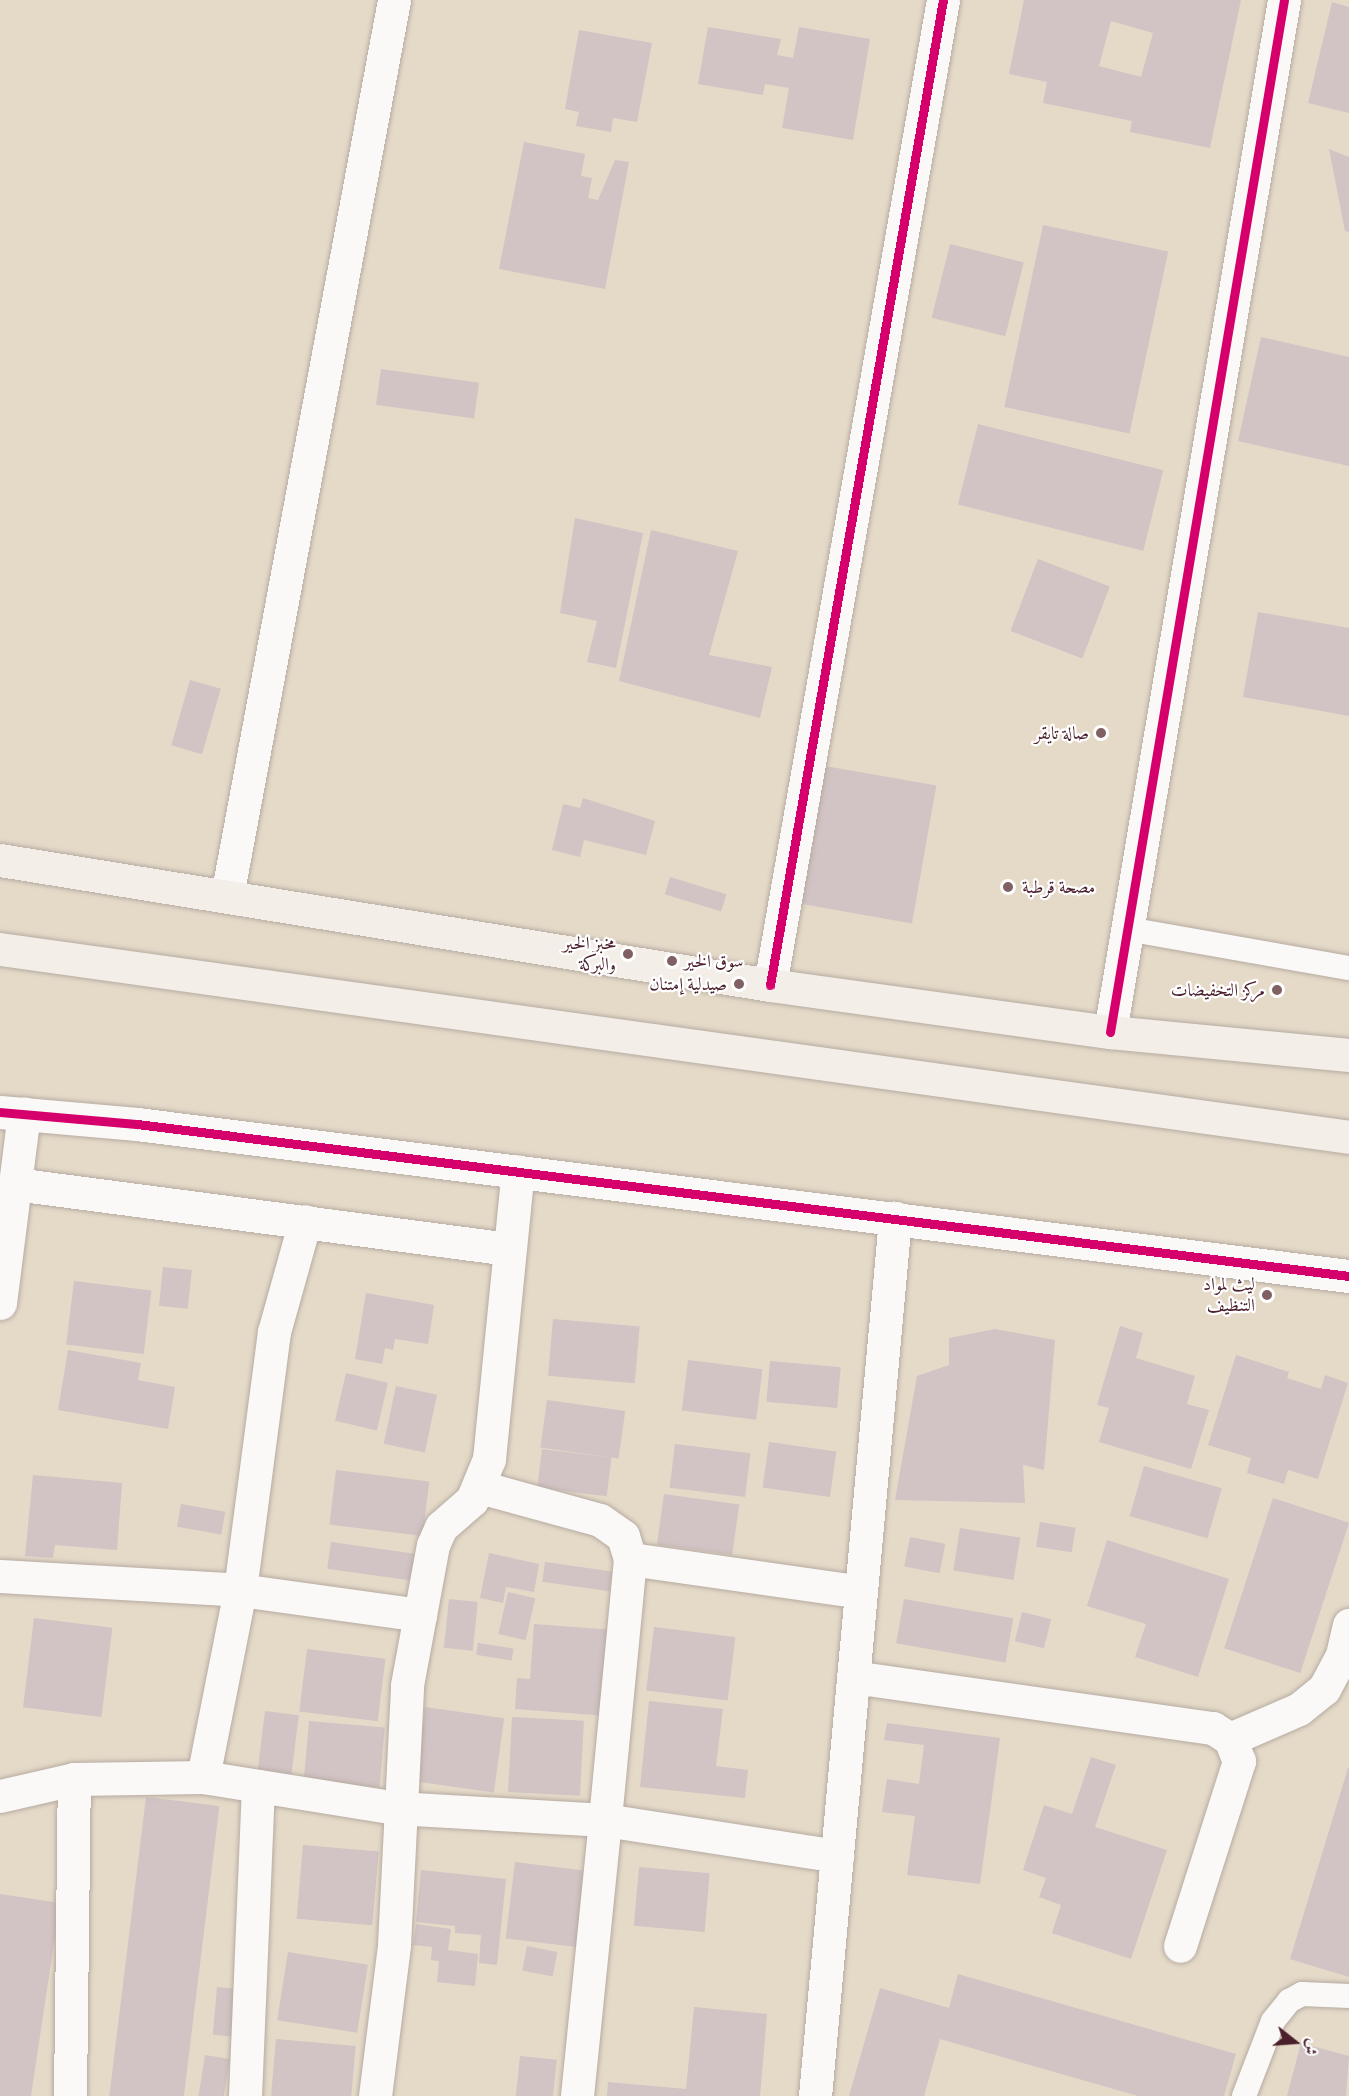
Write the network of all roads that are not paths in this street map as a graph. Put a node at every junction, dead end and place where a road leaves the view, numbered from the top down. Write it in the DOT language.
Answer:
graph roads {
  1 [pos="394,0"];
  2 [pos="943,0"];
  3 [pos="1284,0"];
  4 [pos="0,860"];
  5 [pos="227,896"];
  6 [pos="1127,929"];
  7 [pos="0,949"];
  8 [pos="1349,968"];
  9 [pos="770,985"];
  10 [pos="1110,1032"];
  11 [pos="1349,1055"];
  12 [pos="12,1113"];
  13 [pos="1349,1137"];
  14 [pos="518,1172"];
  15 [pos="15,1184"];
  16 [pos="895,1218"];
  17 [pos="305,1221"];
  18 [pos="510,1249"];
  19 [pos="1349,1276"];
  20 [pos="0,1303"];
  21 [pos="480,1487"];
  22 [pos="630,1559"];
  23 [pos="0,1576"];
  24 [pos="240,1590"];
  25 [pos="861,1592"];
  26 [pos="420,1615"];
  27 [pos="1349,1625"];
  28 [pos="853,1677"];
  29 [pos="1230,1739"];
  30 [pos="203,1777"];
  31 [pos="74,1779"];
  32 [pos="258,1786"];
  33 [pos="0,1796"];
  34 [pos="396,1808"];
  35 [pos="605,1820"];
  36 [pos="837,1856"];
  37 [pos="1180,1946"];
  38 [pos="1349,1996"];
  39 [pos="70,2096"];
  40 [pos="245,2096"];
  41 [pos="375,2096"];
  42 [pos="578,2096"];
  43 [pos="815,2096"];
  44 [pos="1244,2096"];
  1 -- 5 [label="street"];
  2 -- 9 [label="street"];
  3 -- 6 [label="street"];
  4 -- 5 [label="main road"];
  5 -- 9 [label="main road"];
  6 -- 8 [label="lane"];
  6 -- 10 [label="street"];
  7 -- 13 [label="main road"];
  9 -- 10 [label="main road"];
  10 -- 11 [label="main road"];
  12 -- 14 [label="street"];
  12 -- 15 [label="street"];
  14 -- 16 [label="street"];
  14 -- 18 [label="street"];
  15 -- 17 [label="street"];
  15 -- 20 [label="street"];
  16 -- 19 [label="street"];
  16 -- 25 [label="street"];
  17 -- 18 [label="street"];
  17 -- 24 [label="street"];
  18 -- 21 [label="street"];
  21 -- 22 [label="street"];
  21 -- 26 [label="street"];
  22 -- 25 [label="street"];
  22 -- 35 [label="street"];
  23 -- 24 [label="street"];
  24 -- 26 [label="street"];
  24 -- 30 [label="street"];
  25 -- 28 [label="street"];
  26 -- 34 [label="street"];
  27 -- 29 [label="street"];
  28 -- 29 [label="street"];
  28 -- 36 [label="street"];
  29 -- 37 [label="street"];
  30 -- 31 [label="street"];
  30 -- 32 [label="street"];
  31 -- 33 [label="street"];
  31 -- 39 [label="street"];
  32 -- 34 [label="street"];
  32 -- 40 [label="street"];
  34 -- 35 [label="street"];
  34 -- 41 [label="street"];
  35 -- 36 [label="street"];
  35 -- 42 [label="street"];
  36 -- 43 [label="street"];
  38 -- 44 [label="lane"];
}
